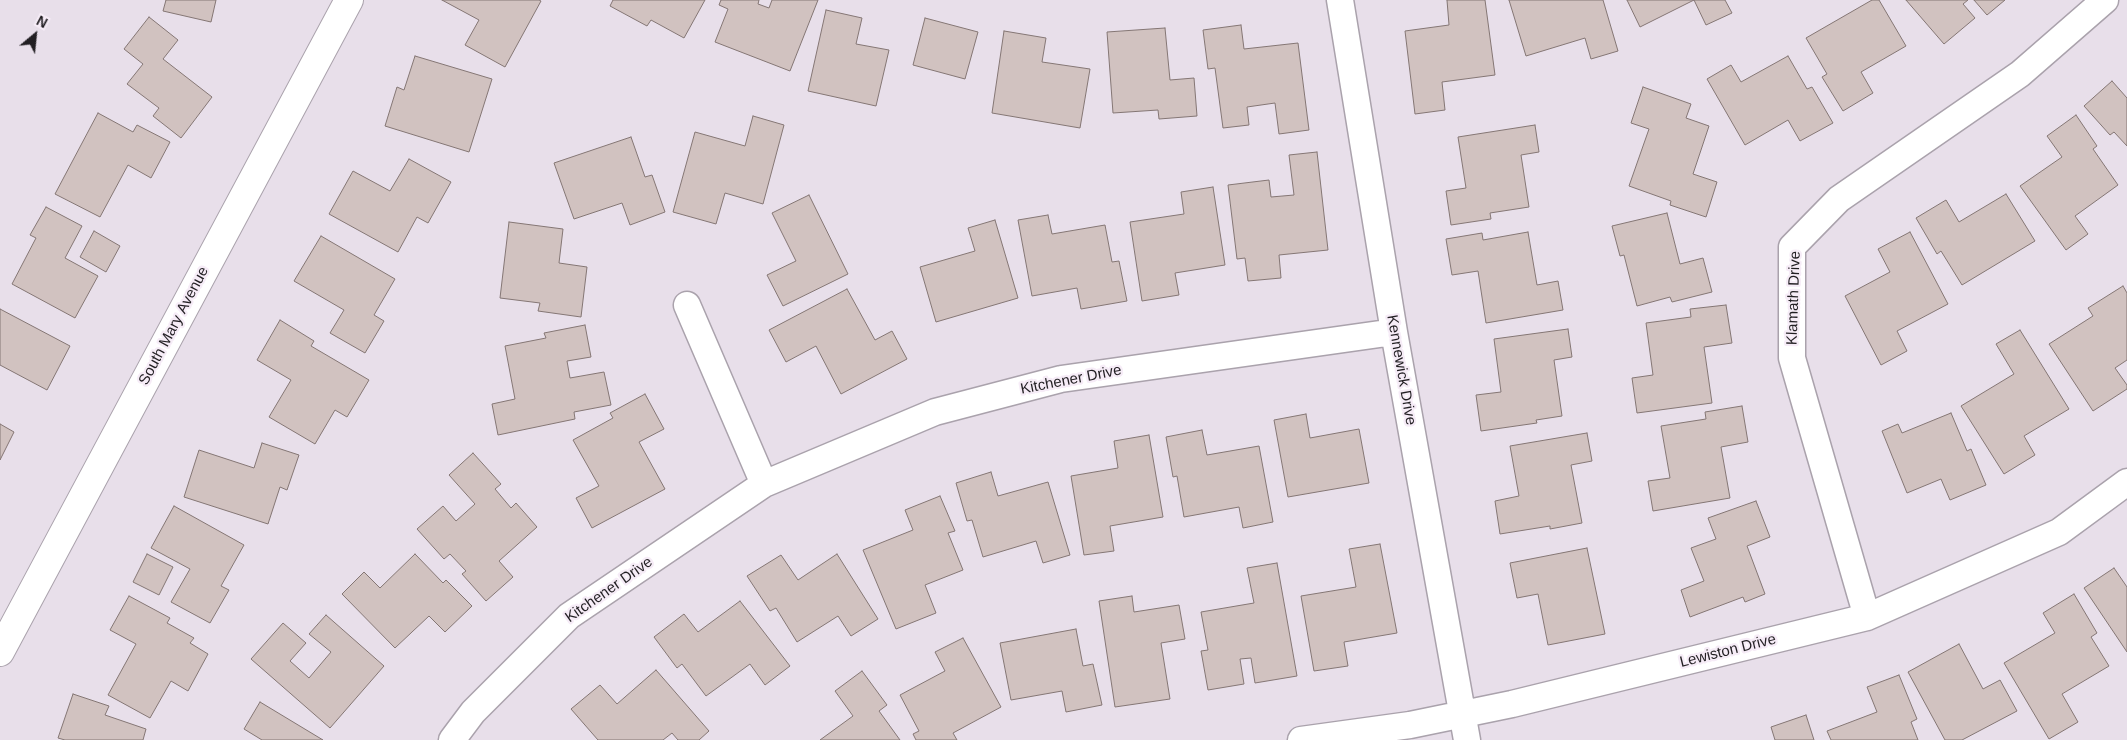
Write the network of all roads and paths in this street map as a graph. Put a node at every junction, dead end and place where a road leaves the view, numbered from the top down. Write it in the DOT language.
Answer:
graph roads {
  1 [pos="348,0"];
  2 [pos="1340,0"];
  3 [pos="2105,0"];
  4 [pos="687,305"];
  5 [pos="1394,332"];
  6 [pos="2127,482"];
  7 [pos="764,484"];
  8 [pos="1866,617"];
  9 [pos="0,652"];
  10 [pos="1463,714"];
  11 [pos="452,740"];
  12 [pos="1301,740"];
  13 [pos="1467,740"];
  1 -- 9 [label="main road, South Mary Avenue"];
  2 -- 5 [label="street, Kennewick Drive"];
  3 -- 8 [label="street, Klamath Drive"];
  4 -- 7 [label="street"];
  5 -- 7 [label="street, Kitchener Drive"];
  5 -- 10 [label="street, Kennewick Drive"];
  6 -- 8 [label="street, Lewiston Drive"];
  7 -- 11 [label="street, Kitchener Drive"];
  8 -- 10 [label="street, Lewiston Drive"];
  10 -- 12 [label="street, Lewiston Drive"];
  10 -- 13 [label="street, Kennewick Drive"];
}
